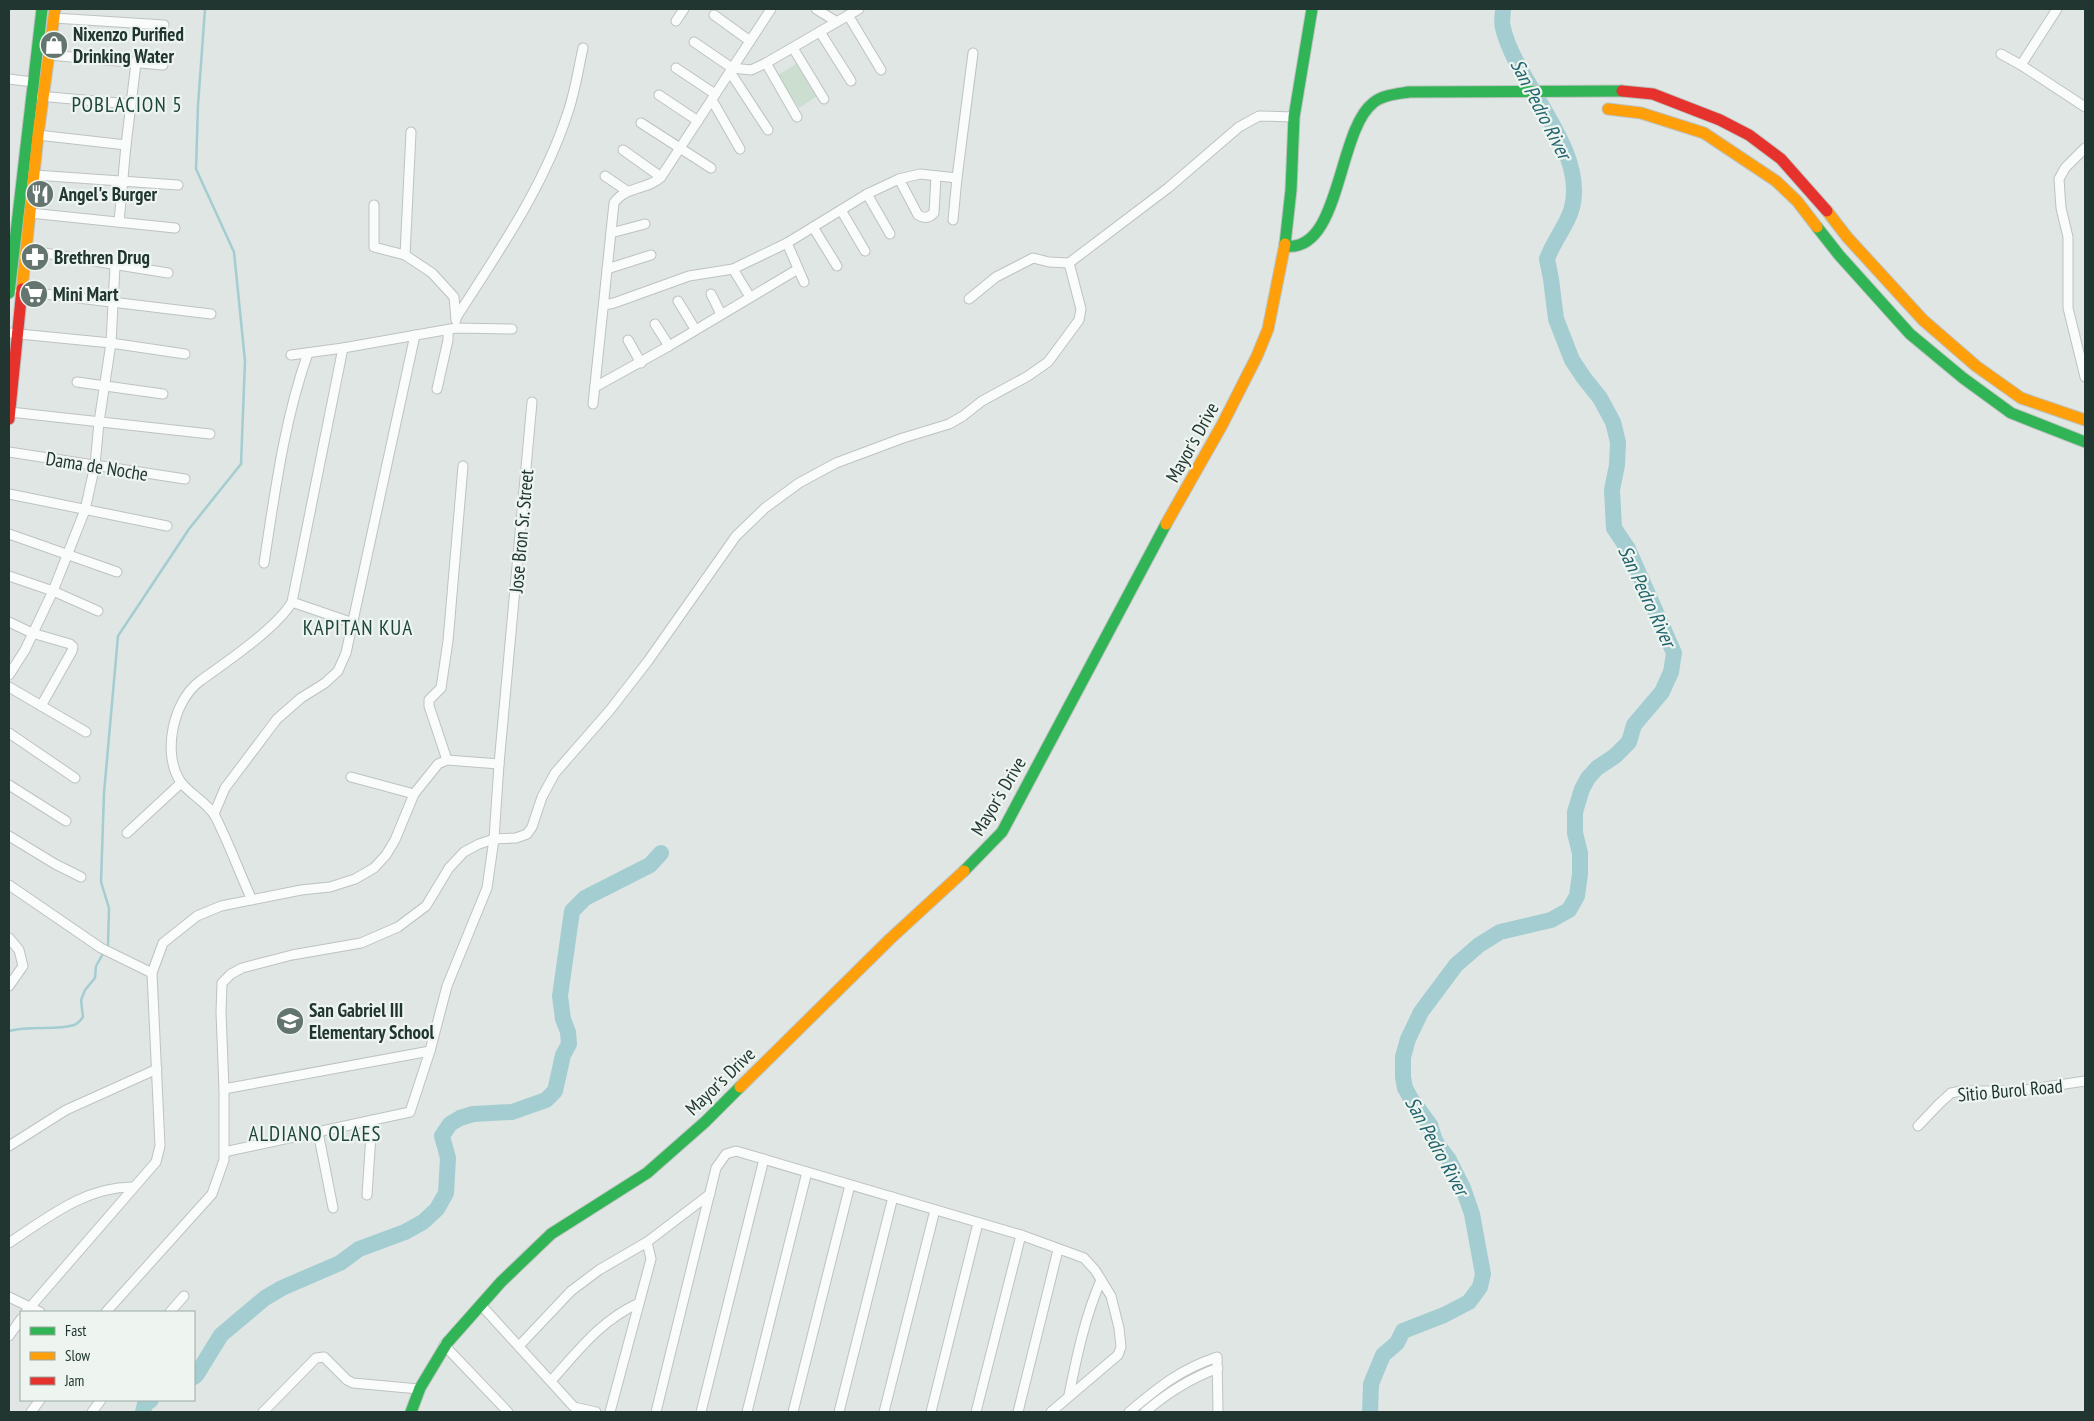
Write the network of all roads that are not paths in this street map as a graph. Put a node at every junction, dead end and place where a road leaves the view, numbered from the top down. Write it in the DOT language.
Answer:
graph roads {
  1 [pos="42,9"];
  2 [pos="684,9"];
  3 [pos="816,9"];
  4 [pos="859,9"];
  5 [pos="1312,9"];
  6 [pos="2056,9"];
  7 [pos="766,11"];
  8 [pos="54,13"];
  9 [pos="848,15"];
  10 [pos="714,16"];
  11 [pos="676,21"];
  12 [pos="837,22"];
  13 [pos="164,25"];
  14 [pos="820,32"];
  15 [pos="750,41"];
  16 [pos="694,42"];
  17 [pos="583,48"];
  18 [pos="792,48"];
  19 [pos="973,53"];
  20 [pos="2001,54"];
  21 [pos="49,55"];
  22 [pos="136,63"];
  23 [pos="766,64"];
  24 [pos="2021,64"];
  25 [pos="163,65"];
  26 [pos="676,68"];
  27 [pos="731,70"];
  28 [pos="881,70"];
  29 [pos="9,79"];
  30 [pos="851,81"];
  31 [pos="33,82"];
  32 [pos="659,95"];
  33 [pos="37,96"];
  34 [pos="713,97"];
  35 [pos="824,100"];
  36 [pos="130,104"];
  37 [pos="2085,107"];
  38 [pos="1608,109"];
  39 [pos="797,117"];
  40 [pos="1294,117"];
  41 [pos="698,121"];
  42 [pos="641,123"];
  43 [pos="768,130"];
  44 [pos="411,132"];
  45 [pos="38,135"];
  46 [pos="126,145"];
  47 [pos="680,148"];
  48 [pos="2085,148"];
  49 [pos="740,149"];
  50 [pos="623,150"];
  51 [pos="711,168"];
  52 [pos="35,175"];
  53 [pos="605,176"];
  54 [pos="662,176"];
  55 [pos="936,176"];
  56 [pos="899,178"];
  57 [pos="957,178"];
  58 [pos="124,181"];
  59 [pos="178,185"];
  60 [pos="627,191"];
  61 [pos="867,194"];
  62 [pos="374,205"];
  63 [pos="841,210"];
  64 [pos="30,213"];
  65 [pos="953,220"];
  66 [pos="119,222"];
  67 [pos="645,224"];
  68 [pos="813,227"];
  69 [pos="175,228"];
  70 [pos="611,233"];
  71 [pos="890,234"];
  72 [pos="787,243"];
  73 [pos="1285,246"];
  74 [pos="26,250"];
  75 [pos="864,250"];
  76 [pos="405,255"];
  77 [pos="651,255"];
  78 [pos="1069,263"];
  79 [pos="115,266"];
  80 [pos="836,266"];
  81 [pos="607,268"];
  82 [pos="733,269"];
  83 [pos="798,269"];
  84 [pos="168,273"];
  85 [pos="804,282"];
  86 [pos="15,292"];
  87 [pos="711,294"];
  88 [pos="750,297"];
  89 [pos="969,298"];
  90 [pos="678,301"];
  91 [pos="113,302"];
  92 [pos="604,305"];
  93 [pos="210,314"];
  94 [pos="721,314"];
  95 [pos="655,324"];
  96 [pos="453,325"];
  97 [pos="696,329"];
  98 [pos="512,330"];
  99 [pos="13,333"];
  100 [pos="415,335"];
  101 [pos="628,340"];
  102 [pos="111,343"];
  103 [pos="669,346"];
  104 [pos="343,348"];
  105 [pos="185,354"];
  106 [pos="308,354"];
  107 [pos="291,356"];
  108 [pos="640,363"];
  109 [pos="2085,377"];
  110 [pos="77,382"];
  111 [pos="104,386"];
  112 [pos="595,387"];
  113 [pos="437,389"];
  114 [pos="163,394"];
  115 [pos="532,402"];
  116 [pos="593,404"];
  117 [pos="9,416"];
  118 [pos="2085,420"];
  119 [pos="99,422"];
  120 [pos="210,434"];
  121 [pos="2085,442"];
  122 [pos="9,452"];
  123 [pos="95,465"];
  124 [pos="463,466"];
  125 [pos="186,479"];
  126 [pos="9,494"];
  127 [pos="85,510"];
  128 [pos="168,526"];
  129 [pos="9,534"];
  130 [pos="69,556"];
  131 [pos="264,563"];
  132 [pos="117,572"];
  133 [pos="9,576"];
  134 [pos="53,591"];
  135 [pos="292,602"];
  136 [pos="98,611"];
  137 [pos="9,622"];
  138 [pos="353,623"];
  139 [pos="32,633"];
  140 [pos="9,675"];
  141 [pos="9,687"];
  142 [pos="41,706"];
  143 [pos="86,732"];
  144 [pos="9,733"];
  145 [pos="447,760"];
  146 [pos="499,764"];
  147 [pos="351,777"];
  148 [pos="75,778"];
  149 [pos="182,783"];
  150 [pos="9,785"];
  151 [pos="414,794"];
  152 [pos="214,814"];
  153 [pos="66,821"];
  154 [pos="127,833"];
  155 [pos="9,836"];
  156 [pos="494,839"];
  157 [pos="81,877"];
  158 [pos="9,885"];
  159 [pos="252,900"];
  160 [pos="9,938"];
  161 [pos="152,973"];
  162 [pos="9,986"];
  163 [pos="430,1051"];
  164 [pos="157,1069"];
  165 [pos="2085,1082"];
  166 [pos="224,1089"];
  167 [pos="372,1120"];
  168 [pos="1918,1126"];
  169 [pos="318,1132"];
  170 [pos="9,1146"];
  171 [pos="224,1152"];
  172 [pos="764,1159"];
  173 [pos="807,1172"];
  174 [pos="850,1185"];
  175 [pos="134,1187"];
  176 [pos="710,1194"];
  177 [pos="367,1195"];
  178 [pos="893,1197"];
  179 [pos="333,1208"];
  180 [pos="935,1210"];
  181 [pos="978,1223"];
  182 [pos="1021,1235"];
  183 [pos="647,1242"];
  184 [pos="9,1243"];
  185 [pos="1058,1250"];
  186 [pos="1101,1280"];
  187 [pos="184,1296"];
  188 [pos="9,1297"];
  189 [pos="639,1302"];
  190 [pos="481,1305"];
  191 [pos="28,1310"];
  192 [pos="107,1311"];
  193 [pos="171,1311"];
  194 [pos="20,1320"];
  195 [pos="9,1336"];
  196 [pos="444,1345"];
  197 [pos="519,1346"];
  198 [pos="1218,1368"];
  199 [pos="551,1381"];
  200 [pos="419,1389"];
  201 [pos="1069,1395"];
  202 [pos="39,1401"];
  203 [pos="100,1401"];
  204 [pos="31,1412"];
  205 [pos="92,1412"];
  206 [pos="262,1412"];
  207 [pos="411,1412"];
  208 [pos="508,1412"];
  209 [pos="596,1412"];
  210 [pos="610,1412"];
  211 [pos="656,1412"];
  212 [pos="701,1412"];
  213 [pos="747,1412"];
  214 [pos="793,1412"];
  215 [pos="839,1412"];
  216 [pos="884,1412"];
  217 [pos="931,1412"];
  218 [pos="976,1412"];
  219 [pos="1018,1412"];
  220 [pos="1051,1412"];
  221 [pos="1129,1412"];
  222 [pos="1144,1412"];
  223 [pos="1218,1412"];
  1 -- 31 [label="street"];
  2 -- 11 [label="street"];
  3 -- 12 [label="street"];
  4 -- 9 [label="street"];
  5 -- 40 [label="street, Mayor's Drive"];
  6 -- 24 [label="street"];
  7 -- 15 [label="street"];
  8 -- 13 [label="street"];
  8 -- 21 [label="street"];
  9 -- 12 [label="street"];
  9 -- 28 [label="street"];
  10 -- 15 [label="street"];
  12 -- 14 [label="street"];
  14 -- 18 [label="street"];
  14 -- 30 [label="street"];
  15 -- 27 [label="street"];
  16 -- 27 [label="street"];
  17 -- 96 [label="street"];
  18 -- 23 [label="street"];
  18 -- 35 [label="street"];
  19 -- 57 [label="street"];
  20 -- 24 [label="street"];
  21 -- 22 [label="street"];
  21 -- 33 [label="street"];
  22 -- 25 [label="street"];
  22 -- 36 [label="street"];
  23 -- 27 [label="street"];
  23 -- 39 [label="street"];
  24 -- 37 [label="street"];
  26 -- 34 [label="street"];
  27 -- 34 [label="street"];
  27 -- 43 [label="street"];
  29 -- 31 [label="street"];
  31 -- 33 [label="street"];
  32 -- 41 [label="street"];
  33 -- 36 [label="street"];
  33 -- 45 [label="street"];
  33 -- 86 [label="street"];
  34 -- 41 [label="street"];
  34 -- 49 [label="street"];
  36 -- 46 [label="street"];
  38 -- 121 [label="street"];
  40 -- 73 [label="street, Mayor's Drive"];
  40 -- 78 [label="street"];
  41 -- 47 [label="street"];
  42 -- 47 [label="street"];
  44 -- 76 [label="street"];
  45 -- 46 [label="street"];
  45 -- 52 [label="street"];
  46 -- 58 [label="street"];
  47 -- 51 [label="street"];
  47 -- 54 [label="street"];
  48 -- 109 [label="street"];
  50 -- 54 [label="street"];
  52 -- 58 [label="street"];
  52 -- 64 [label="street"];
  53 -- 60 [label="street"];
  54 -- 60 [label="street"];
  55 -- 56 [label="street"];
  55 -- 56 [label="street"];
  55 -- 57 [label="street"];
  56 -- 61 [label="street"];
  57 -- 65 [label="street"];
  58 -- 59 [label="street"];
  58 -- 66 [label="street"];
  60 -- 70 [label="street"];
  61 -- 63 [label="street"];
  61 -- 71 [label="street"];
  62 -- 76 [label="street"];
  63 -- 68 [label="street"];
  63 -- 75 [label="street"];
  64 -- 66 [label="street"];
  64 -- 74 [label="street"];
  66 -- 69 [label="street"];
  67 -- 70 [label="street"];
  68 -- 72 [label="street"];
  68 -- 80 [label="street"];
  70 -- 81 [label="street"];
  72 -- 82 [label="street"];
  72 -- 83 [label="street"];
  73 -- 118 [label="street"];
  73 -- 190 [label="street, Mayor's Drive"];
  74 -- 79 [label="street"];
  74 -- 86 [label="street"];
  76 -- 96 [label="street"];
  77 -- 81 [label="street"];
  78 -- 89 [label="street"];
  78 -- 156 [label="street"];
  79 -- 84 [label="street"];
  79 -- 91 [label="street"];
  81 -- 92 [label="street"];
  82 -- 88 [label="street"];
  82 -- 92 [label="street"];
  83 -- 85 [label="street"];
  83 -- 88 [label="street"];
  86 -- 91 [label="street"];
  86 -- 99 [label="street"];
  87 -- 94 [label="street"];
  88 -- 94 [label="street"];
  90 -- 97 [label="street"];
  91 -- 93 [label="street"];
  91 -- 102 [label="street"];
  92 -- 112 [label="street"];
  94 -- 97 [label="street"];
  95 -- 103 [label="street"];
  96 -- 98 [label="street"];
  96 -- 100 [label="street"];
  96 -- 113 [label="street"];
  97 -- 103 [label="street"];
  99 -- 102 [label="street"];
  99 -- 117 [label="street"];
  100 -- 104 [label="street"];
  100 -- 138 [label="street"];
  101 -- 108 [label="street"];
  102 -- 105 [label="street"];
  102 -- 111 [label="street"];
  103 -- 108 [label="street"];
  104 -- 106 [label="street"];
  104 -- 135 [label="street"];
  106 -- 107 [label="street"];
  106 -- 131 [label="street"];
  108 -- 112 [label="street"];
  110 -- 111 [label="street"];
  111 -- 114 [label="street"];
  111 -- 119 [label="street"];
  112 -- 116 [label="street"];
  115 -- 146 [label="street, Jose Bron Sr. Street"];
  117 -- 119 [label="street"];
  119 -- 120 [label="street"];
  119 -- 123 [label="street"];
  122 -- 123 [label="street, Dama de Noche"];
  123 -- 125 [label="street, Dama de Noche"];
  123 -- 127 [label="street"];
  124 -- 145 [label="street"];
  126 -- 127 [label="street"];
  127 -- 128 [label="street"];
  127 -- 130 [label="street"];
  129 -- 130 [label="street"];
  130 -- 132 [label="street"];
  130 -- 134 [label="street"];
  133 -- 134 [label="street"];
  134 -- 136 [label="street"];
  134 -- 139 [label="street"];
  135 -- 138 [label="street"];
  135 -- 149 [label="street"];
  137 -- 139 [label="street"];
  138 -- 152 [label="street"];
  139 -- 140 [label="street"];
  139 -- 142 [label="street"];
  141 -- 142 [label="street"];
  142 -- 143 [label="street"];
  144 -- 148 [label="street"];
  145 -- 146 [label="street"];
  145 -- 151 [label="street"];
  146 -- 156 [label="street, Jose Bron Sr. Street"];
  147 -- 151 [label="street"];
  149 -- 152 [label="street"];
  149 -- 154 [label="street"];
  150 -- 153 [label="street"];
  151 -- 159 [label="street"];
  152 -- 159 [label="street"];
  155 -- 157 [label="street"];
  156 -- 163 [label="street, Jose Bron Sr. Street"];
  156 -- 166 [label="street"];
  158 -- 161 [label="street"];
  159 -- 161 [label="street"];
  160 -- 162 [label="street"];
  161 -- 164 [label="street"];
  163 -- 166 [label="street"];
  163 -- 167 [label="street, Jose Bron Sr. Street"];
  164 -- 170 [label="street"];
  164 -- 175 [label="street"];
  165 -- 168 [label="street, Sitio Burol Road"];
  166 -- 171 [label="street"];
  167 -- 169 [label="street"];
  167 -- 177 [label="street"];
  169 -- 171 [label="street"];
  169 -- 179 [label="street"];
  171 -- 192 [label="street"];
  172 -- 173 [label="street"];
  172 -- 176 [label="street"];
  172 -- 212 [label="street"];
  173 -- 174 [label="street"];
  173 -- 213 [label="street"];
  174 -- 178 [label="street"];
  174 -- 214 [label="street"];
  175 -- 184 [label="street"];
  175 -- 191 [label="street"];
  176 -- 183 [label="street"];
  176 -- 211 [label="street"];
  178 -- 180 [label="street"];
  178 -- 215 [label="street"];
  180 -- 181 [label="street"];
  180 -- 216 [label="street"];
  181 -- 182 [label="street"];
  181 -- 217 [label="street"];
  182 -- 185 [label="street"];
  182 -- 218 [label="street"];
  183 -- 189 [label="street"];
  183 -- 197 [label="street"];
  185 -- 186 [label="street"];
  185 -- 219 [label="street"];
  186 -- 201 [label="street"];
  186 -- 201 [label="street"];
  187 -- 193 [label="street"];
  188 -- 191 [label="street"];
  189 -- 199 [label="street"];
  189 -- 210 [label="street"];
  190 -- 196 [label="street, Mayor's Drive"];
  190 -- 197 [label="street"];
  194 -- 195 [label="street"];
  196 -- 200 [label="street, Mayor's Drive"];
  196 -- 208 [label="street"];
  197 -- 199 [label="street"];
  198 -- 221 [label="street"];
  198 -- 222 [label="street"];
  198 -- 223 [label="street"];
  199 -- 209 [label="street"];
  200 -- 206 [label="street"];
  200 -- 207 [label="street, Mayor's Drive"];
  201 -- 220 [label="street"];
  202 -- 204 [label="street"];
  203 -- 205 [label="street"];
}
